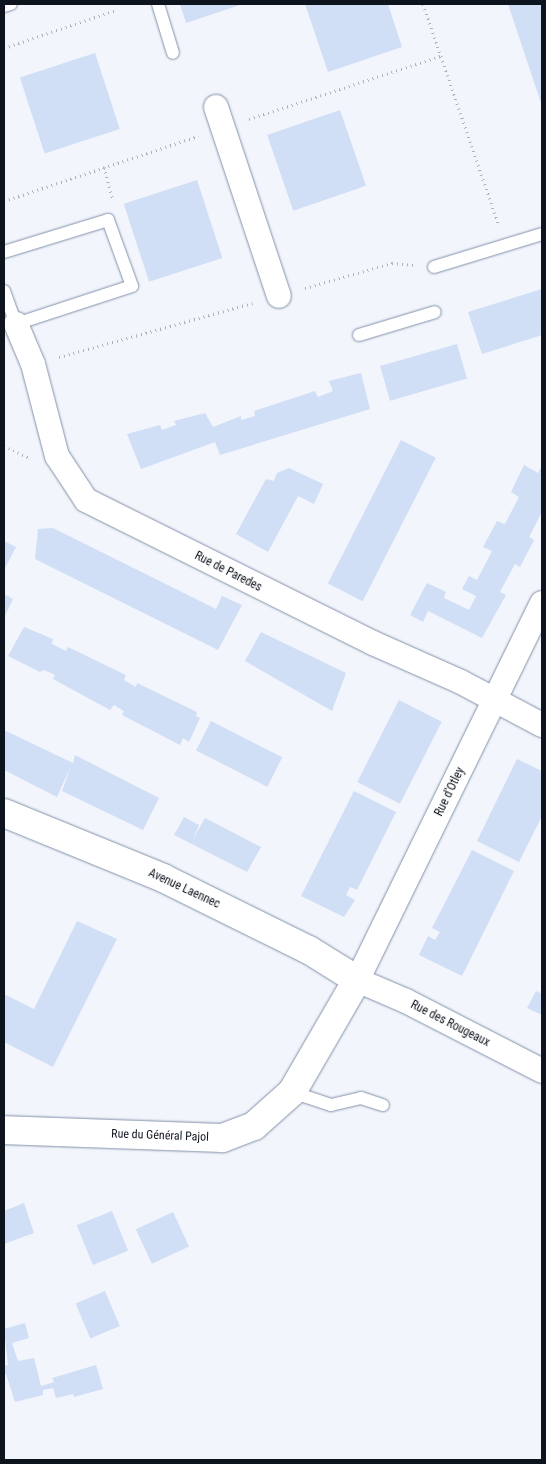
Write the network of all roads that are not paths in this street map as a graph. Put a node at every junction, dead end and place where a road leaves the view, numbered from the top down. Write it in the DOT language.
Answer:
graph roads {
  1 [pos="11,4"];
  2 [pos="158,4"];
  3 [pos="4,6"];
  4 [pos="173,53"];
  5 [pos="216,107"];
  6 [pos="542,234"];
  7 [pos="4,252"];
  8 [pos="434,267"];
  9 [pos="4,291"];
  10 [pos="279,296"];
  11 [pos="435,312"];
  12 [pos="16,324"];
  13 [pos="358,335"];
  14 [pos="542,603"];
  15 [pos="493,702"];
  16 [pos="542,725"];
  17 [pos="4,813"];
  18 [pos="357,980"];
  19 [pos="542,1071"];
  20 [pos="292,1092"];
  21 [pos="383,1105"];
  22 [pos="4,1130"];
  1 -- 3 [label="lane"];
  2 -- 4 [label="lane"];
  5 -- 10 [label="street"];
  6 -- 8 [label="lane"];
  7 -- 12 [label="lane"];
  9 -- 12 [label="lane"];
  11 -- 13 [label="lane"];
  12 -- 15 [label="street, Rue de Paredes"];
  14 -- 15 [label="street, Rue d'Otley"];
  15 -- 16 [label="street, Rue de Paredes"];
  15 -- 18 [label="street, Rue d'Otley"];
  17 -- 18 [label="street, Avenue Laennec"];
  18 -- 19 [label="street, Rue des Rougeaux"];
  18 -- 20 [label="street, Rue du Général Pajol"];
  20 -- 21 [label="lane"];
  20 -- 22 [label="street, Rue du Général Pajol"];
}
